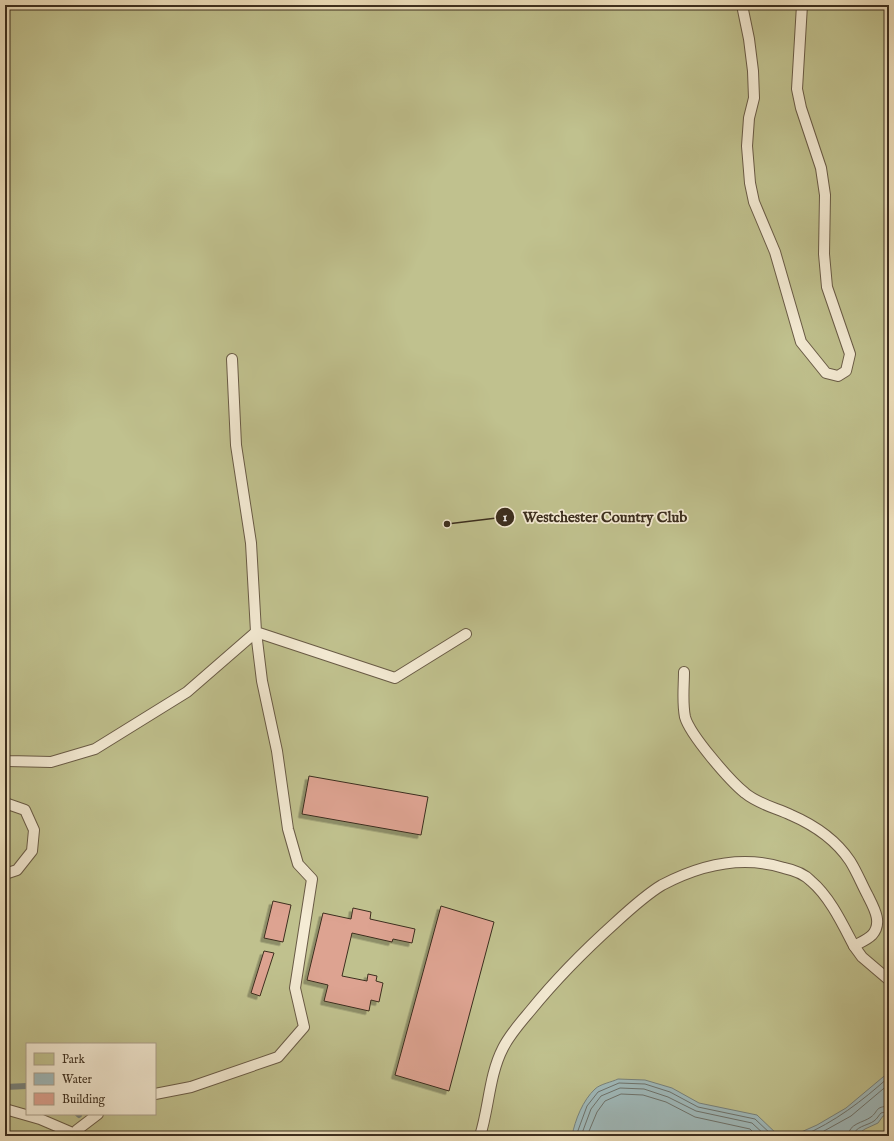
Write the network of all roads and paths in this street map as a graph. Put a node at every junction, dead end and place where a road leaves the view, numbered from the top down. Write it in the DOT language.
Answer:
graph roads {
  1 [pos="742,5"];
  2 [pos="802,5"];
  3 [pos="232,359"];
  4 [pos="256,632"];
  5 [pos="466,634"];
  6 [pos="684,672"];
  7 [pos="5,760"];
  8 [pos="5,802"];
  9 [pos="5,874"];
  10 [pos="854,946"];
  11 [pos="889,980"];
  12 [pos="156,1094"];
  13 [pos="5,1109"];
  14 [pos="97,1115"];
  15 [pos="75,1135"];
  16 [pos="480,1136"];
  1 -- 2 [label="lane"];
  3 -- 4 [label="lane"];
  4 -- 5 [label="lane"];
  4 -- 7 [label="lane"];
  4 -- 12 [label="lane"];
  6 -- 10 [label="lane"];
  8 -- 9 [label="lane"];
  10 -- 11 [label="lane"];
  10 -- 16 [label="lane"];
  13 -- 15 [label="lane"];
  14 -- 15 [label="lane"];
}
